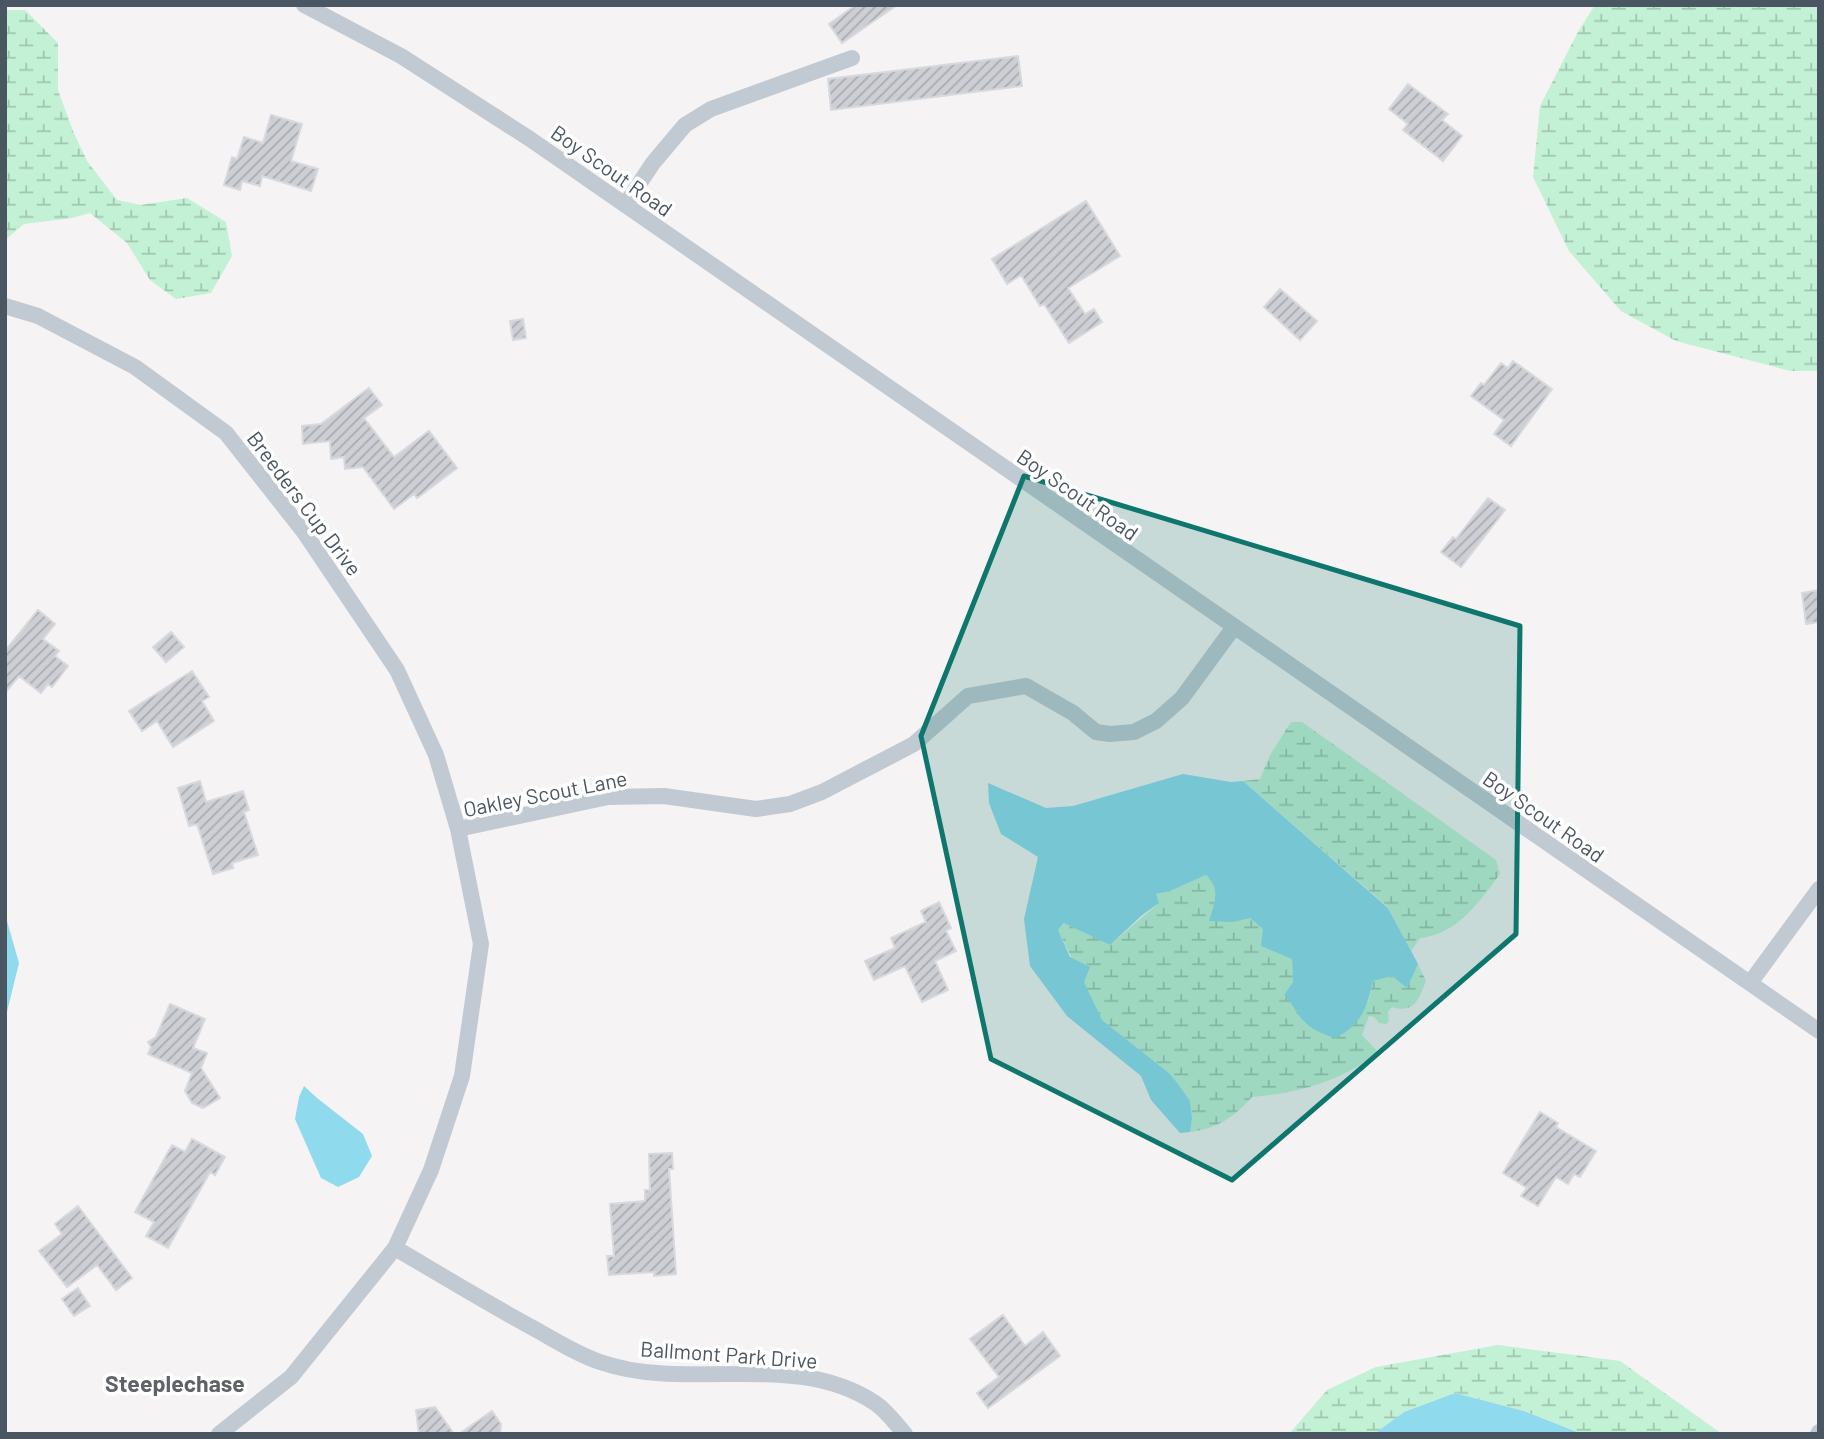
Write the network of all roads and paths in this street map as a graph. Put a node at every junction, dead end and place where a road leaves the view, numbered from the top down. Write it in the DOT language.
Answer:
graph roads {
  1 [pos="304,5"];
  2 [pos="852,58"];
  3 [pos="625,205"];
  4 [pos="5,306"];
  5 [pos="1234,627"];
  6 [pos="458,829"];
  7 [pos="1819,889"];
  8 [pos="1750,984"];
  9 [pos="1819,1031"];
  10 [pos="395,1248"];
  11 [pos="219,1434"];
  12 [pos="905,1434"];
  1 -- 3 [label="street, Boy Scout Road"];
  2 -- 3 [label="street"];
  3 -- 5 [label="street, Boy Scout Road"];
  4 -- 6 [label="street, Breeders Cup Drive"];
  5 -- 6 [label="street, Oakley Scout Lane"];
  5 -- 8 [label="street, Boy Scout Road"];
  6 -- 10 [label="street, Oakley Scout Lane"];
  7 -- 8 [label="street"];
  8 -- 9 [label="street, Boy Scout Road"];
  10 -- 11 [label="street, Oakley Scout Lane"];
  10 -- 12 [label="street, Ballmont Park Drive"];
}
